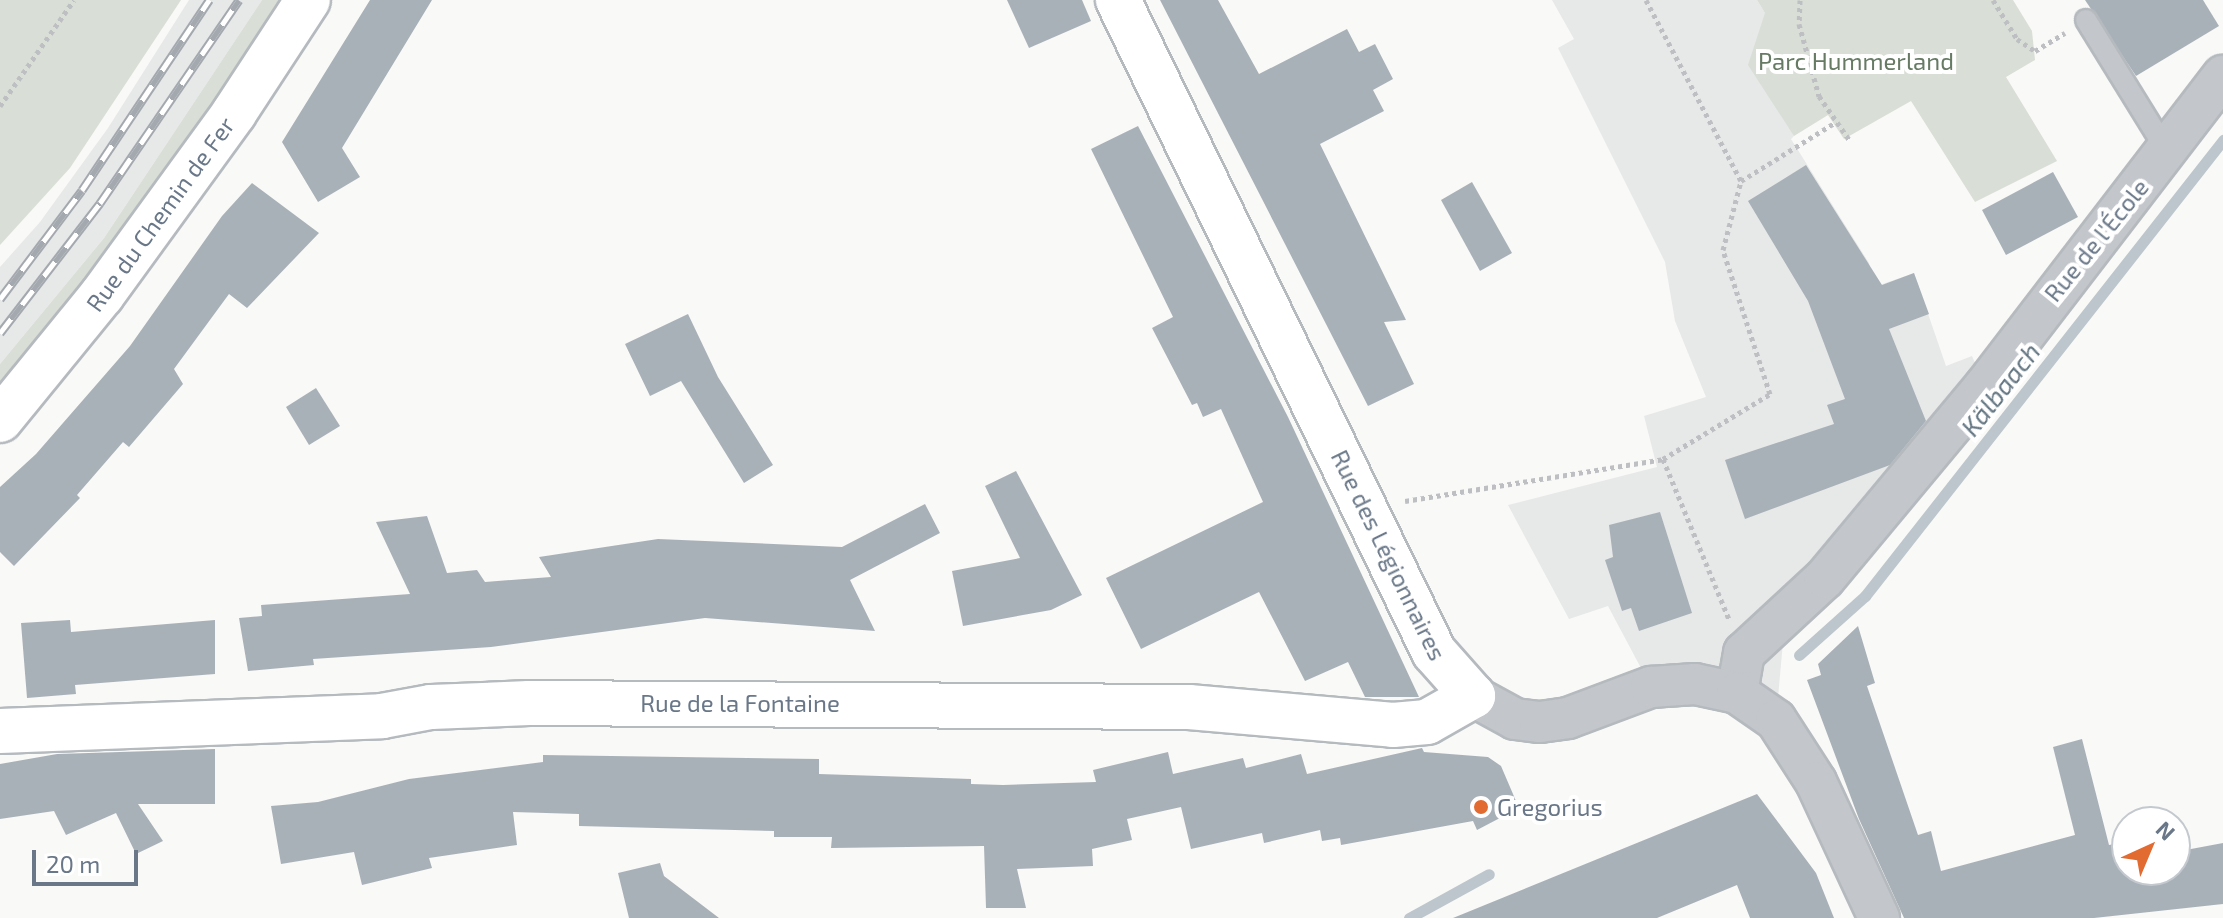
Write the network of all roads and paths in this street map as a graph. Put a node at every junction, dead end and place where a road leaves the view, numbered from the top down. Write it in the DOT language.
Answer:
graph roads {
  1 [pos="74,0"];
  2 [pos="308,0"];
  3 [pos="1118,0"];
  4 [pos="1646,0"];
  5 [pos="1800,0"];
  6 [pos="1993,0"];
  7 [pos="2086,20"];
  8 [pos="2223,76"];
  9 [pos="0,106"];
  10 [pos="1836,122"];
  11 [pos="1850,141"];
  12 [pos="2167,151"];
  13 [pos="1741,181"];
  14 [pos="0,420"];
  15 [pos="1663,459"];
  16 [pos="1365,508"];
  17 [pos="1744,653"];
  18 [pos="1737,693"];
  19 [pos="1473,696"];
  20 [pos="0,731"];
  21 [pos="1879,918"];
  1 -- 9 [label="path"];
  2 -- 14 [label="street, Rue du Chemin de Fer"];
  3 -- 16 [label="street, Rue des Légionnaires"];
  4 -- 13 [label="path"];
  5 -- 10 [label="path"];
  6 -- 7 [label="path"];
  7 -- 12 [label="lane"];
  8 -- 12 [label="street, Rue de l'École"];
  10 -- 11 [label="path"];
  10 -- 13 [label="path"];
  12 -- 17 [label="street, Rue de l'École"];
  13 -- 15 [label="path"];
  15 -- 16 [label="path"];
  15 -- 17 [label="path"];
  16 -- 19 [label="street, Rue des Légionnaires"];
  17 -- 18 [label="street"];
  18 -- 19 [label="street, Rue des Légionnaires"];
  18 -- 21 [label="street, Rue des Légionnaires"];
  19 -- 20 [label="street, Rue de la Fontaine"];
}
